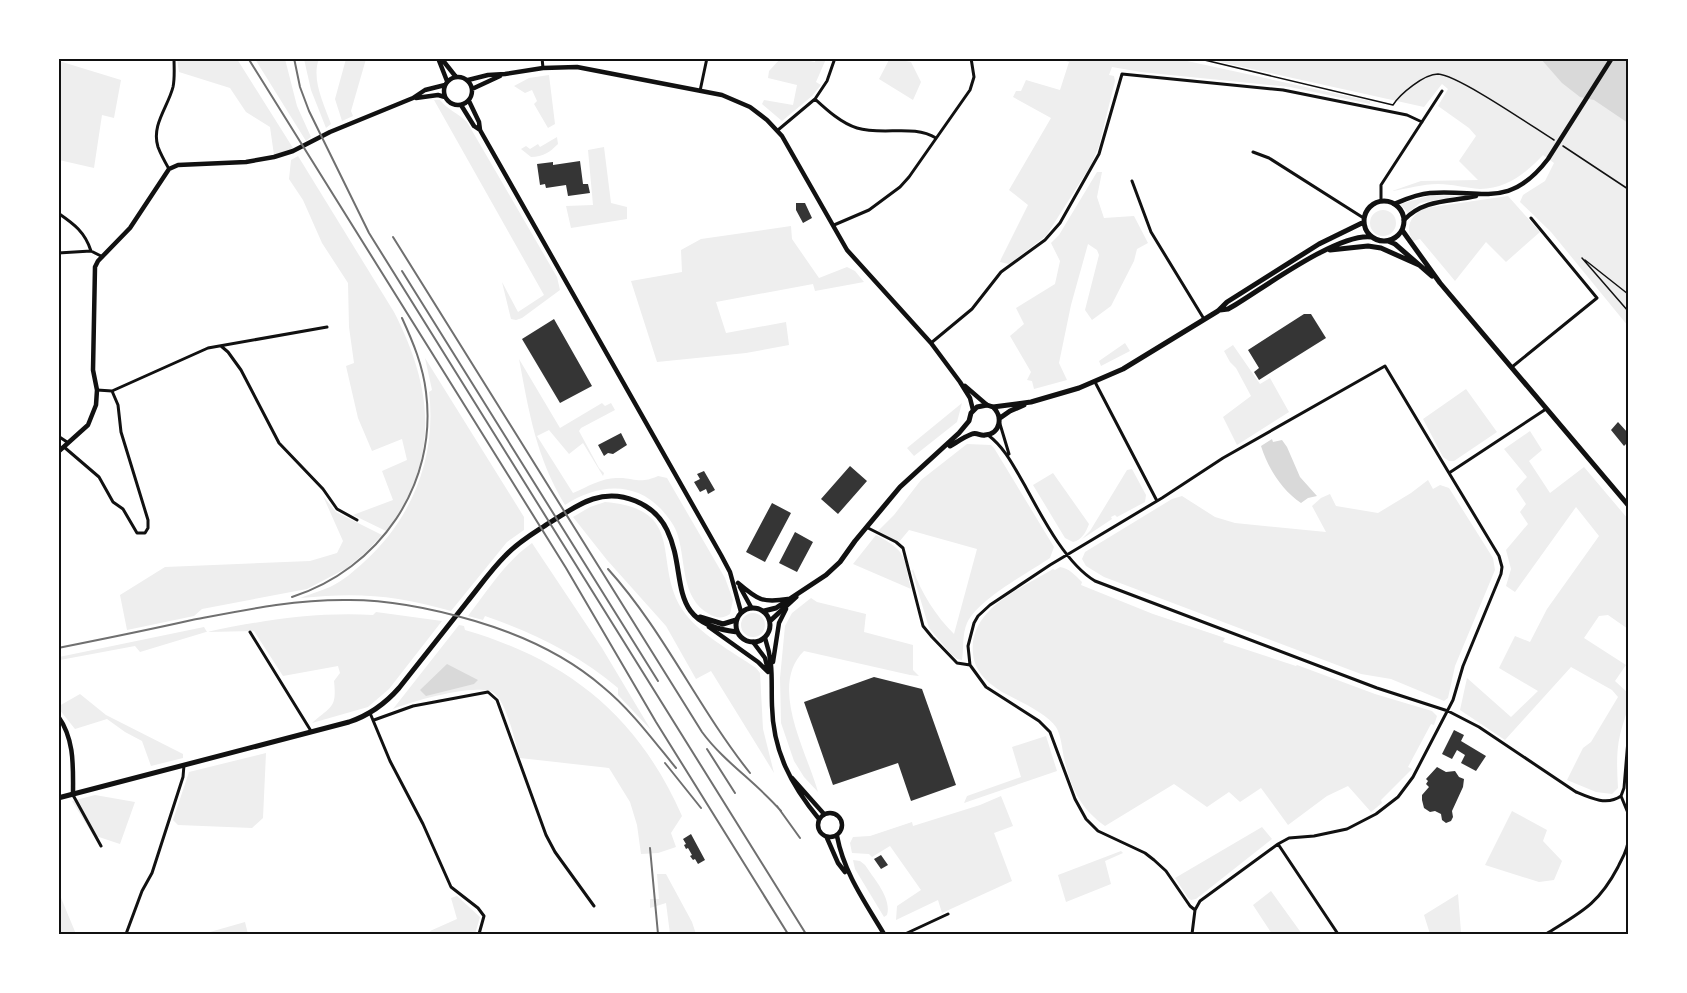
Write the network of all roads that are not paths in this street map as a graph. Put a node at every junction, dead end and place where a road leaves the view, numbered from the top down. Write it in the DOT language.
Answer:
graph roads {
  1 [pos="174,58"];
  2 [pos="440,58"];
  3 [pos="542,58"];
  4 [pos="707,58"];
  5 [pos="835,58"];
  6 [pos="971,58"];
  7 [pos="1612,58"];
  8 [pos="543,68"];
  9 [pos="506,74"];
  10 [pos="456,77"];
  11 [pos="468,80"];
  12 [pos="446,83"];
  13 [pos="472,89"];
  14 [pos="700,91"];
  15 [pos="1442,91"];
  16 [pos="445,97"];
  17 [pos="413,98"];
  18 [pos="815,99"];
  19 [pos="469,100"];
  20 [pos="461,105"];
  21 [pos="1422,122"];
  22 [pos="480,130"];
  23 [pos="778,130"];
  24 [pos="937,139"];
  25 [pos="1253,152"];
  26 [pos="169,169"];
  27 [pos="1132,181"];
  28 [pos="1482,195"];
  29 [pos="1381,201"];
  30 [pos="1394,204"];
  31 [pos="58,213"];
  32 [pos="1531,218"];
  33 [pos="1364,219"];
  34 [pos="1404,220"];
  35 [pos="832,225"];
  36 [pos="1402,230"];
  37 [pos="1372,237"];
  38 [pos="1387,241"];
  39 [pos="1325,250"];
  40 [pos="91,251"];
  41 [pos="58,253"];
  42 [pos="101,256"];
  43 [pos="1419,265"];
  44 [pos="1440,283"];
  45 [pos="1218,311"];
  46 [pos="1204,319"];
  47 [pos="327,327"];
  48 [pos="930,343"];
  49 [pos="221,346"];
  50 [pos="1512,367"];
  51 [pos="960,382"];
  52 [pos="1095,382"];
  53 [pos="97,390"];
  54 [pos="112,391"];
  55 [pos="1031,402"];
  56 [pos="990,406"];
  57 [pos="1546,408"];
  58 [pos="973,410"];
  59 [pos="969,421"];
  60 [pos="1000,421"];
  61 [pos="976,433"];
  62 [pos="988,435"];
  63 [pos="58,436"];
  64 [pos="65,444"];
  65 [pos="944,450"];
  66 [pos="58,452"];
  67 [pos="1010,459"];
  68 [pos="1449,473"];
  69 [pos="1157,501"];
  70 [pos="1629,505"];
  71 [pos="357,520"];
  72 [pos="866,527"];
  73 [pos="1067,556"];
  74 [pos="730,572"];
  75 [pos="738,584"];
  76 [pos="789,601"];
  77 [pos="751,607"];
  78 [pos="764,611"];
  79 [pos="741,612"];
  80 [pos="696,616"];
  81 [pos="736,620"];
  82 [pos="770,621"];
  83 [pos="707,625"];
  84 [pos="249,632"];
  85 [pos="737,632"];
  86 [pos="765,638"];
  87 [pos="753,642"];
  88 [pos="772,664"];
  89 [pos="970,665"];
  90 [pos="768,672"];
  91 [pos="771,688"];
  92 [pos="1448,711"];
  93 [pos="370,713"];
  94 [pos="58,716"];
  95 [pos="374,720"];
  96 [pos="312,732"];
  97 [pos="1629,740"];
  98 [pos="184,765"];
  99 [pos="789,774"];
  100 [pos="73,795"];
  101 [pos="1621,796"];
  102 [pos="58,798"];
  103 [pos="1629,813"];
  104 [pos="824,814"];
  105 [pos="819,819"];
  106 [pos="837,836"];
  107 [pos="827,838"];
  108 [pos="1629,840"];
  109 [pos="1278,843"];
  110 [pos="1628,845"];
  111 [pos="101,846"];
  112 [pos="850,878"];
  113 [pos="594,906"];
  114 [pos="1195,910"];
  115 [pos="948,914"];
  116 [pos="126,934"];
  117 [pos="478,934"];
  118 [pos="884,934"];
  119 [pos="905,934"];
  120 [pos="1192,934"];
  121 [pos="1338,934"];
  122 [pos="1546,934"];
  1 -- 26 [label="street"];
  2 -- 10 [label="street"];
  2 -- 12 [label="street"];
  3 -- 8 [label="street"];
  4 -- 14 [label="street"];
  5 -- 18 [label="street"];
  6 -- 24 [label="street"];
  7 -- 28 [label="street"];
  8 -- 9 [label="street"];
  8 -- 14 [label="street"];
  9 -- 11 [label="street"];
  9 -- 13 [label="street"];
  10 -- 11 [label="street"];
  10 -- 12 [label="street"];
  11 -- 13 [label="street"];
  12 -- 16 [label="street"];
  12 -- 17 [label="street"];
  13 -- 19 [label="street"];
  14 -- 23 [label="street"];
  15 -- 21 [label="street"];
  16 -- 17 [label="street"];
  16 -- 20 [label="street"];
  17 -- 26 [label="street"];
  18 -- 23 [label="street"];
  18 -- 24 [label="street"];
  19 -- 20 [label="street"];
  19 -- 22 [label="street"];
  20 -- 22 [label="street"];
  21 -- 29 [label="street"];
  21 -- 48 [label="street"];
  22 -- 74 [label="street"];
  23 -- 35 [label="street"];
  24 -- 35 [label="street"];
  25 -- 33 [label="street"];
  26 -- 42 [label="street"];
  27 -- 46 [label="street"];
  28 -- 30 [label="street"];
  28 -- 34 [label="street"];
  29 -- 30 [label="main road"];
  29 -- 33 [label="main road"];
  30 -- 34 [label="main road"];
  31 -- 40 [label="street"];
  32 -- 50 [label="street"];
  33 -- 37 [label="main road"];
  33 -- 45 [label="main road"];
  34 -- 36 [label="main road"];
  35 -- 48 [label="street"];
  36 -- 38 [label="main road"];
  36 -- 44 [label="main road"];
  37 -- 38 [label="main road"];
  37 -- 39 [label="main road"];
  38 -- 43 [label="main road"];
  39 -- 43 [label="main road"];
  39 -- 45 [label="main road"];
  40 -- 41 [label="street"];
  40 -- 42 [label="street"];
  42 -- 53 [label="street"];
  43 -- 44 [label="main road"];
  44 -- 50 [label="main road"];
  45 -- 46 [label="main road"];
  46 -- 52 [label="main road"];
  47 -- 49 [label="street"];
  48 -- 51 [label="street"];
  49 -- 54 [label="street"];
  49 -- 71 [label="street"];
  50 -- 57 [label="main road"];
  51 -- 56 [label="street"];
  51 -- 58 [label="street"];
  52 -- 55 [label="main road"];
  52 -- 69 [label="street"];
  53 -- 54 [label="street"];
  53 -- 64 [label="street"];
  54 -- 64 [label="street"];
  55 -- 56 [label="main road"];
  55 -- 60 [label="main road"];
  56 -- 58 [label="main road"];
  56 -- 60 [label="main road"];
  57 -- 68 [label="street"];
  57 -- 70 [label="main road"];
  58 -- 59 [label="main road"];
  59 -- 61 [label="main road"];
  59 -- 65 [label="main road"];
  60 -- 62 [label="main road"];
  60 -- 67 [label="street"];
  61 -- 62 [label="main road"];
  61 -- 65 [label="main road"];
  62 -- 67 [label="street"];
  63 -- 64 [label="street"];
  64 -- 66 [label="street"];
  65 -- 72 [label="main road"];
  67 -- 73 [label="street"];
  68 -- 69 [label="street"];
  68 -- 92 [label="street"];
  69 -- 73 [label="street"];
  72 -- 76 [label="main road"];
  72 -- 89 [label="street"];
  73 -- 89 [label="street"];
  73 -- 92 [label="street"];
  74 -- 75 [label="street"];
  74 -- 79 [label="street"];
  75 -- 76 [label="street"];
  75 -- 77 [label="street"];
  76 -- 78 [label="main road"];
  76 -- 82 [label="main road"];
  76 -- 88 [label="street"];
  77 -- 78 [label="main road"];
  77 -- 79 [label="main road"];
  78 -- 82 [label="main road"];
  79 -- 81 [label="main road"];
  80 -- 81 [label="main road"];
  80 -- 83 [label="main road"];
  80 -- 93 [label="main road"];
  81 -- 85 [label="main road"];
  82 -- 86 [label="main road"];
  83 -- 85 [label="main road"];
  83 -- 90 [label="street"];
  84 -- 96 [label="street"];
  85 -- 87 [label="main road"];
  86 -- 87 [label="main road"];
  86 -- 88 [label="street"];
  87 -- 90 [label="street"];
  88 -- 91 [label="street"];
  89 -- 114 [label="street"];
  90 -- 91 [label="street"];
  91 -- 99 [label="street"];
  92 -- 101 [label="street"];
  92 -- 109 [label="street"];
  93 -- 95 [label="street"];
  93 -- 96 [label="main road"];
  94 -- 100 [label="street"];
  95 -- 113 [label="street"];
  95 -- 117 [label="street"];
  96 -- 98 [label="main road"];
  97 -- 101 [label="street"];
  98 -- 100 [label="main road"];
  98 -- 116 [label="street"];
  99 -- 104 [label="street"];
  99 -- 105 [label="street"];
  100 -- 102 [label="main road"];
  100 -- 111 [label="street"];
  101 -- 103 [label="street"];
  104 -- 105 [label="street"];
  104 -- 106 [label="street"];
  105 -- 107 [label="street"];
  106 -- 107 [label="street"];
  106 -- 112 [label="street"];
  107 -- 112 [label="street"];
  108 -- 110 [label="street"];
  109 -- 114 [label="street"];
  109 -- 121 [label="street"];
  110 -- 122 [label="street"];
  112 -- 118 [label="street"];
  114 -- 120 [label="street"];
  115 -- 119 [label="street"];
}
